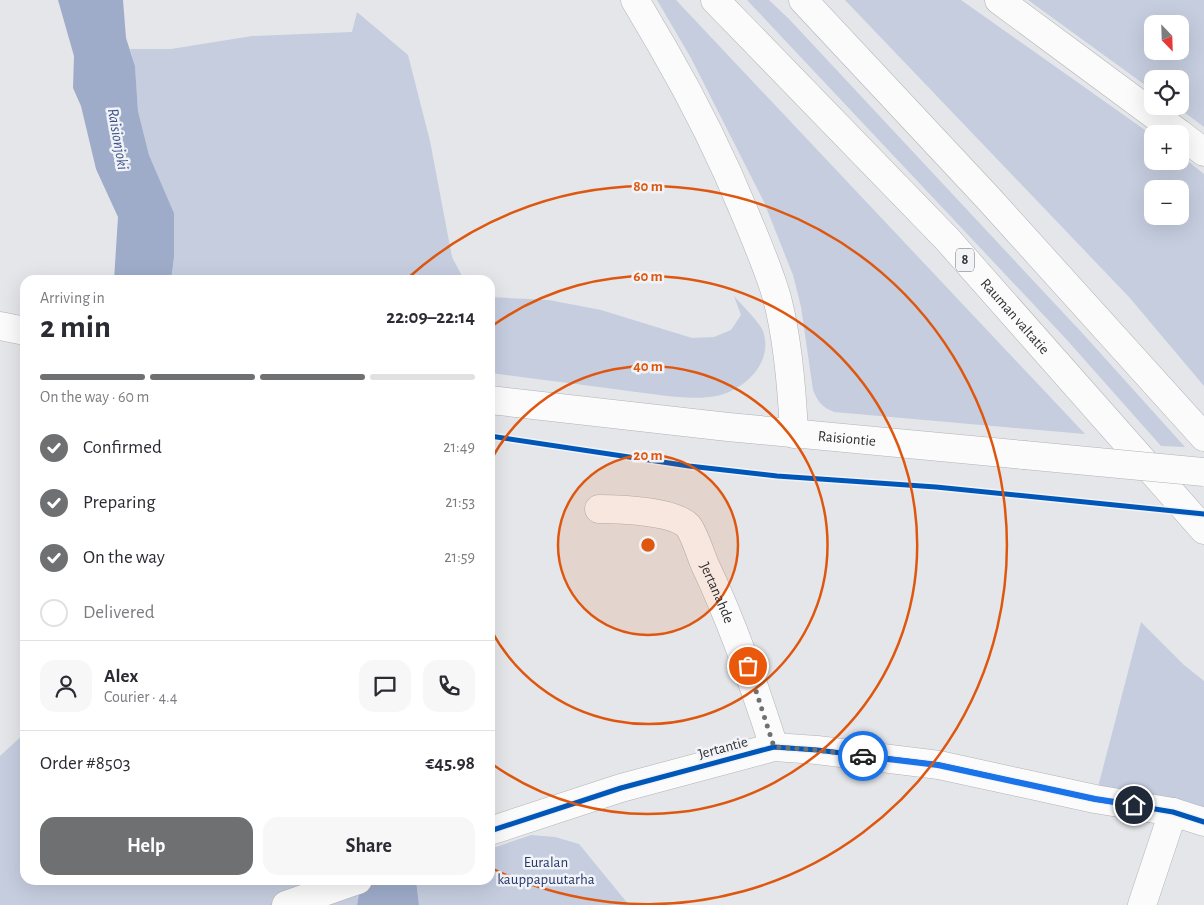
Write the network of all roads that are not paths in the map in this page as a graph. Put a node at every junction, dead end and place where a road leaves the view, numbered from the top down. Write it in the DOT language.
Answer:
graph roads {
  1 [pos="634,0"];
  2 [pos="714,0"];
  3 [pos="803,0"];
  4 [pos="999,0"];
  5 [pos="1168,125"];
  6 [pos="1189,141"];
  7 [pos="1204,152"];
  8 [pos="0,326"];
  9 [pos="20,330"];
  10 [pos="495,401"];
  11 [pos="794,434"];
  12 [pos="1204,437"];
  13 [pos="1204,472"];
  14 [pos="599,509"];
  15 [pos="1204,530"];
  16 [pos="774,747"];
  17 [pos="1173,812"];
  18 [pos="1204,822"];
  19 [pos="495,829"];
  20 [pos="345,885"];
  21 [pos="286,905"];
  22 [pos="1142,905"];
  1 -- 11 [label="main road"];
  2 -- 15 [label="main road, Rauman valtatie / 8"];
  3 -- 12 [label="main road"];
  4 -- 5 [label="main road"];
  6 -- 7 [label="main road"];
  8 -- 9 [label="main road"];
  10 -- 11 [label="main road, Raisiontie"];
  11 -- 13 [label="main road, Raisiontie, bridge"];
  14 -- 16 [label="main road, Jertanahde"];
  16 -- 17 [label="main road, Jertantie"];
  16 -- 19 [label="main road, Jertantie"];
  17 -- 18 [label="main road, Jertantie"];
  17 -- 22 [label="main road"];
  20 -- 21 [label="main road"];
}
